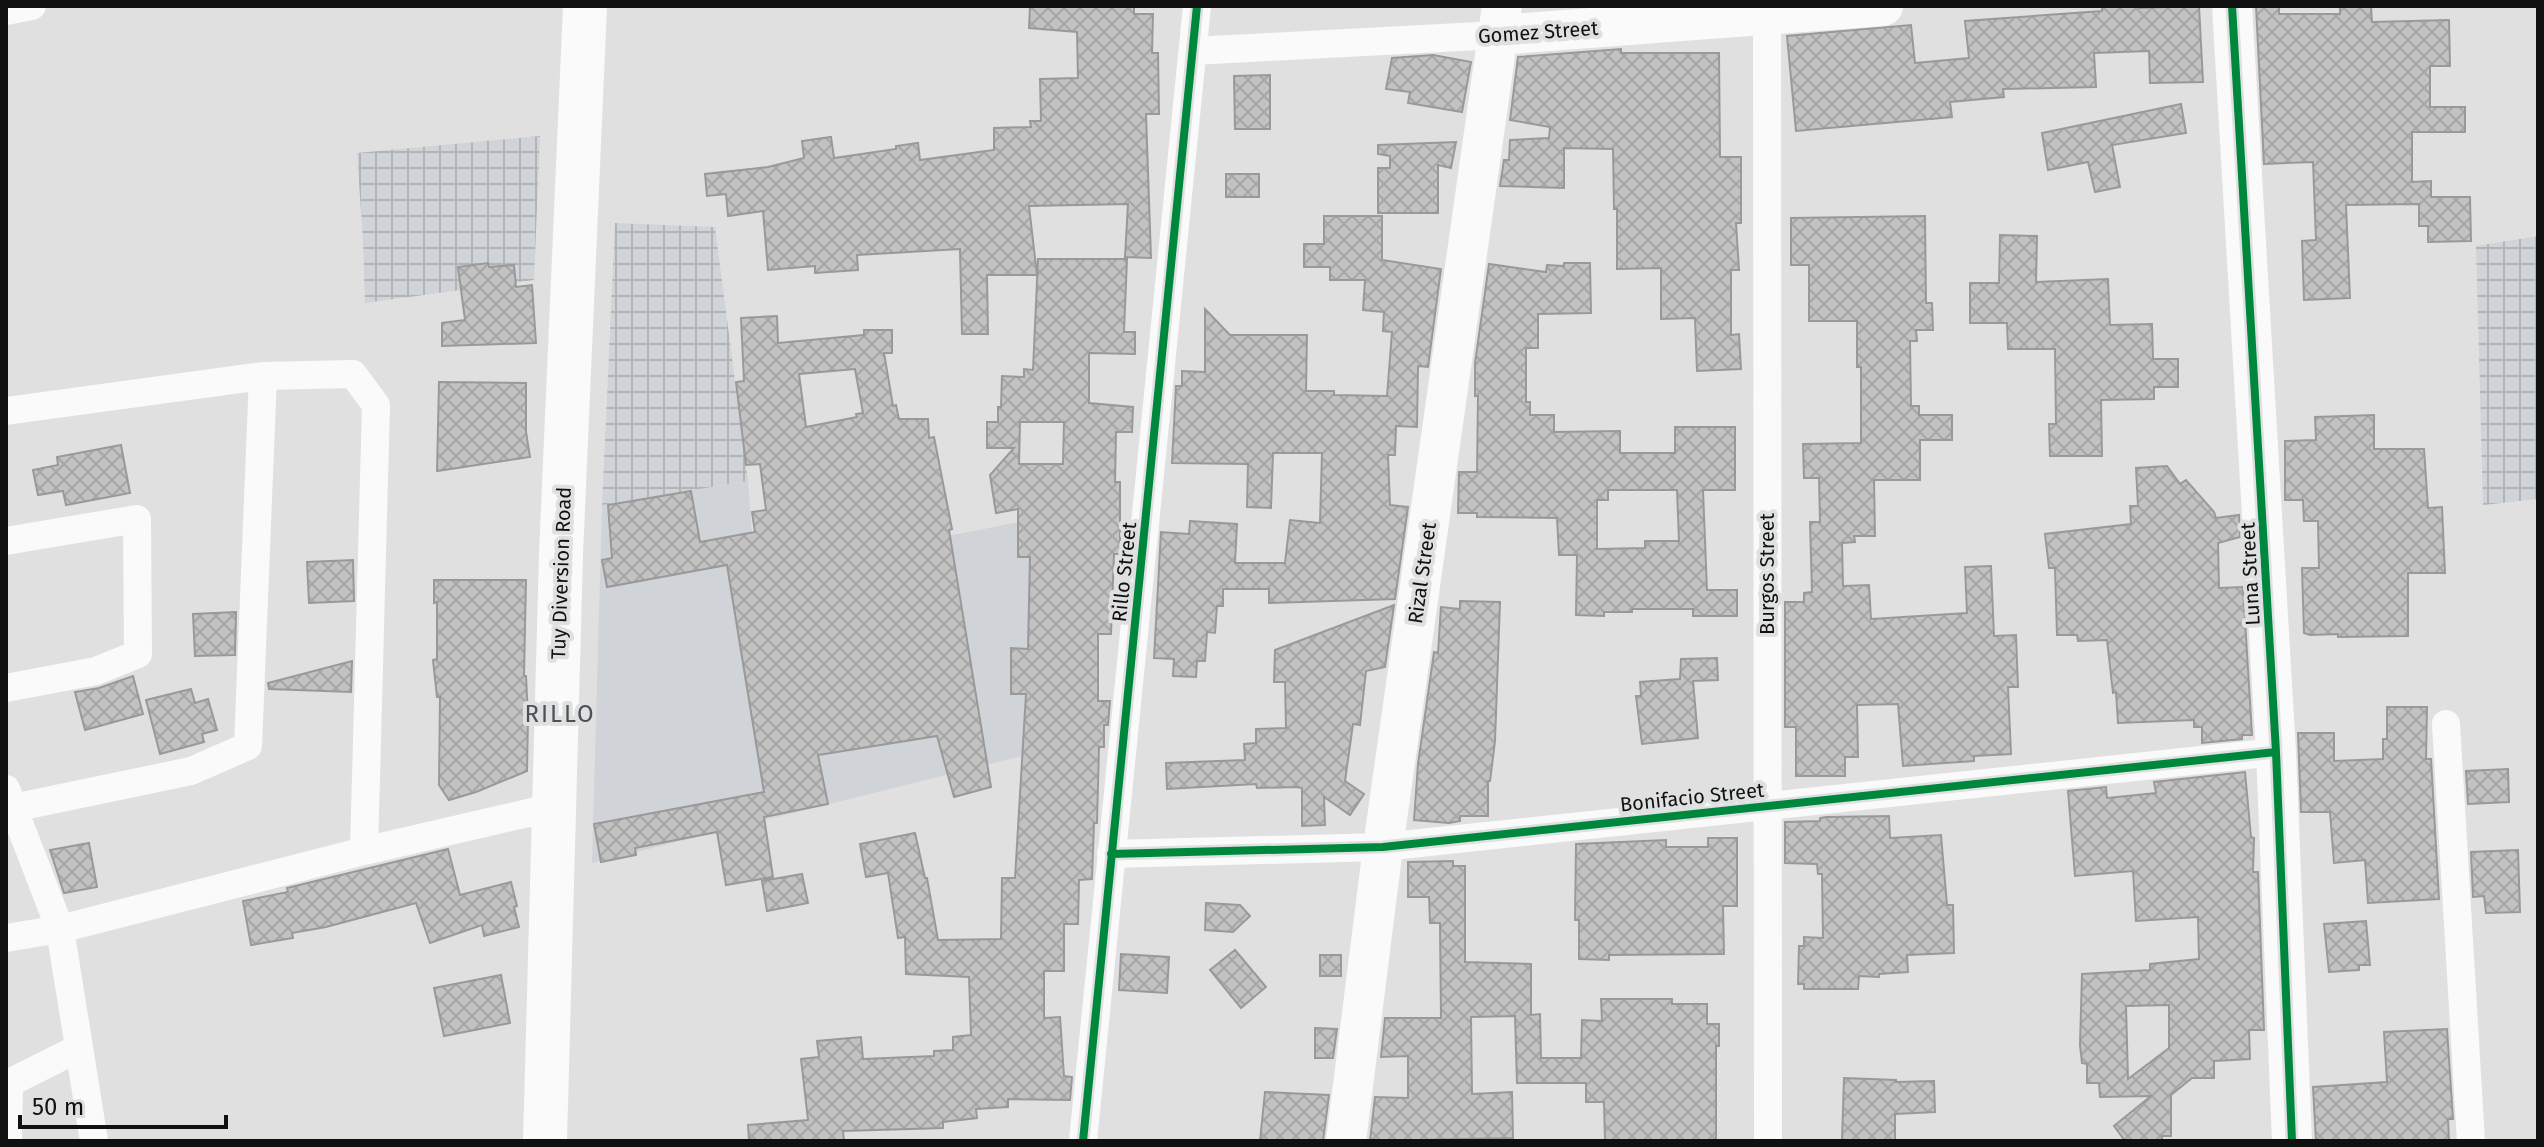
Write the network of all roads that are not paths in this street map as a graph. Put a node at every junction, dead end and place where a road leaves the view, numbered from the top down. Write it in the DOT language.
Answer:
graph roads {
  1 [pos="32,6"];
  2 [pos="585,6"];
  3 [pos="1197,6"];
  4 [pos="1883,6"];
  5 [pos="2232,6"];
  6 [pos="6,11"];
  7 [pos="1767,11"];
  8 [pos="1500,21"];
  9 [pos="1193,51"];
  10 [pos="263,376"];
  11 [pos="6,411"];
  12 [pos="6,541"];
  13 [pos="6,688"];
  14 [pos="2446,724"];
  15 [pos="2276,752"];
  16 [pos="10,799"];
  17 [pos="1767,805"];
  18 [pos="554,807"];
  19 [pos="1383,847"];
  20 [pos="364,851"];
  21 [pos="1111,854"];
  22 [pos="60,929"];
  23 [pos="6,938"];
  24 [pos="79,1048"];
  25 [pos="8,1141"];
  26 [pos="94,1141"];
  27 [pos="545,1141"];
  28 [pos="1083,1141"];
  29 [pos="1346,1141"];
  30 [pos="1768,1141"];
  31 [pos="2292,1141"];
  32 [pos="2471,1141"];
  1 -- 6 [label="street"];
  2 -- 18 [label="main road, Tuy Diversion Road"];
  3 -- 9 [label="street, Rillo Street"];
  4 -- 7 [label="street, Gomez Street"];
  5 -- 15 [label="street, Luna Street"];
  7 -- 8 [label="street, Gomez Street"];
  7 -- 17 [label="street, Burgos Street"];
  8 -- 9 [label="street, Gomez Street"];
  8 -- 19 [label="street, Rizal Street"];
  9 -- 21 [label="street, Rillo Street"];
  10 -- 11 [label="street"];
  10 -- 16 [label="street"];
  10 -- 20 [label="street"];
  12 -- 13 [label="street"];
  14 -- 32 [label="street"];
  15 -- 17 [label="street, Bonifacio Street"];
  15 -- 31 [label="street, Luna Street"];
  16 -- 22 [label="street"];
  17 -- 19 [label="street, Bonifacio Street"];
  17 -- 30 [label="street, Burgos Street"];
  18 -- 20 [label="street"];
  18 -- 27 [label="main road, Tuy Diversion Road"];
  19 -- 21 [label="street, Bonifacio Street"];
  19 -- 29 [label="street, Rizal Street"];
  20 -- 22 [label="street"];
  21 -- 28 [label="street, Rillo Street"];
  22 -- 23 [label="street"];
  22 -- 24 [label="street"];
  24 -- 25 [label="street"];
  24 -- 26 [label="street"];
}
